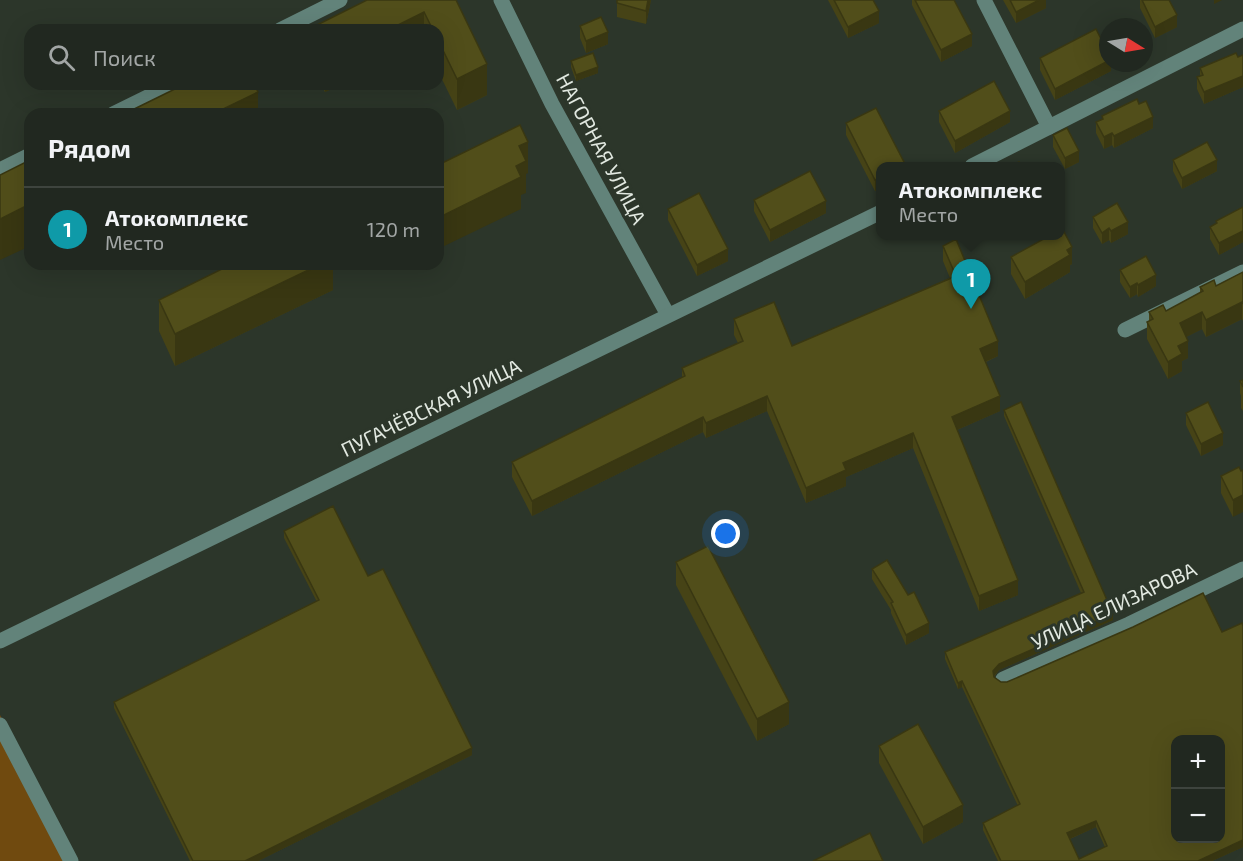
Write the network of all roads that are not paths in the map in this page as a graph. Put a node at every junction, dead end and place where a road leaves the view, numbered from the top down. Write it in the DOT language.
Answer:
graph roads {
  1 [pos="340,0"];
  2 [pos="501,0"];
  3 [pos="984,0"];
  4 [pos="292,24"];
  5 [pos="1243,29"];
  6 [pos="162,90"];
  7 [pos="125,108"];
  8 [pos="1049,128"];
  9 [pos="24,158"];
  10 [pos="980,162"];
  11 [pos="0,170"];
  12 [pos="876,214"];
  13 [pos="1243,272"];
  14 [pos="668,315"];
  15 [pos="1125,330"];
  16 [pos="1243,569"];
  17 [pos="0,641"];
  18 [pos="1003,679"];
  19 [pos="0,725"];
  20 [pos="71,861"];
  1 -- 4 [label="street"];
  2 -- 14 [label="street, НАГОРНАЯ УЛИЦА"];
  3 -- 8 [label="street"];
  5 -- 8 [label="street"];
  6 -- 7 [label="street"];
  8 -- 10 [label="street"];
  9 -- 11 [label="street"];
  12 -- 14 [label="street, ПУГАЧЁВСКАЯ УЛИЦА"];
  13 -- 15 [label="street"];
  14 -- 17 [label="street, ПУГАЧЁВСКАЯ УЛИЦА"];
  16 -- 18 [label="street, УЛИЦА ЕЛИЗАРОВА"];
  19 -- 20 [label="street"];
}
